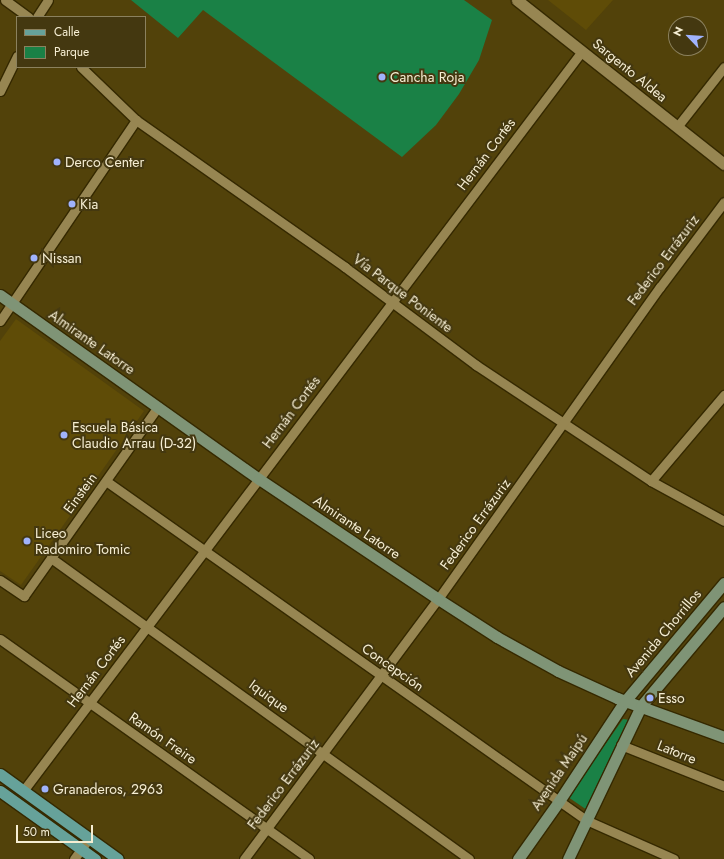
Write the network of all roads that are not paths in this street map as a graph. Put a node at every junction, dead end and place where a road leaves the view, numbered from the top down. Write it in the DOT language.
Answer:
graph roads {
  1 [pos="5,0"];
  2 [pos="48,0"];
  3 [pos="517,0"];
  4 [pos="27,16"];
  5 [pos="38,16"];
  6 [pos="582,50"];
  7 [pos="16,58"];
  8 [pos="724,67"];
  9 [pos="82,68"];
  10 [pos="0,91"];
  11 [pos="136,120"];
  12 [pos="677,127"];
  13 [pos="724,164"];
  14 [pos="724,202"];
  15 [pos="0,295"];
  16 [pos="392,302"];
  17 [pos="12,303"];
  18 [pos="0,321"];
  19 [pos="724,395"];
  20 [pos="158,407"];
  21 [pos="564,423"];
  22 [pos="259,479"];
  23 [pos="106,481"];
  24 [pos="651,481"];
  25 [pos="724,521"];
  26 [pos="204,550"];
  27 [pos="51,558"];
  28 [pos="0,580"];
  29 [pos="724,583"];
  30 [pos="438,600"];
  31 [pos="724,607"];
  32 [pos="147,627"];
  33 [pos="0,639"];
  34 [pos="381,676"];
  35 [pos="625,701"];
  36 [pos="90,703"];
  37 [pos="641,706"];
  38 [pos="724,737"];
  39 [pos="621,745"];
  40 [pos="324,753"];
  41 [pos="0,774"];
  42 [pos="723,784"];
  43 [pos="0,791"];
  44 [pos="23,791"];
  45 [pos="559,801"];
  46 [pos="586,820"];
  47 [pos="267,829"];
  48 [pos="89,838"];
  49 [pos="81,849"];
  50 [pos="74,859"];
  51 [pos="95,859"];
  52 [pos="118,859"];
  53 [pos="244,859"];
  54 [pos="310,859"];
  55 [pos="469,859"];
  56 [pos="518,859"];
  57 [pos="568,859"];
  58 [pos="674,859"];
  1 -- 4 [label="street"];
  2 -- 5 [label="street"];
  3 -- 6 [label="street, Sargento Aldea"];
  6 -- 12 [label="street, Sargento Aldea"];
  6 -- 16 [label="street, Hernán Cortés"];
  7 -- 10 [label="street"];
  8 -- 12 [label="street"];
  9 -- 11 [label="street, Vía Parque Poniente"];
  11 -- 16 [label="street, Vía Parque Poniente"];
  11 -- 17 [label="street"];
  12 -- 13 [label="street, Sargento Aldea"];
  14 -- 21 [label="street, Federico Errázuriz"];
  15 -- 17 [label="main road, Almirante Latorre"];
  16 -- 21 [label="street, Vía Parque Poniente"];
  16 -- 22 [label="street, Hernán Cortés"];
  17 -- 18 [label="street"];
  17 -- 20 [label="main road, Almirante Latorre"];
  19 -- 24 [label="street"];
  20 -- 22 [label="main road, Almirante Latorre"];
  20 -- 23 [label="street, Einstein"];
  21 -- 24 [label="street, Vía Parque Poniente"];
  21 -- 30 [label="street, Federico Errázuriz"];
  22 -- 26 [label="street, Hernán Cortés"];
  22 -- 30 [label="main road, Almirante Latorre"];
  23 -- 26 [label="street, Concepción"];
  23 -- 27 [label="street, Einstein"];
  24 -- 25 [label="street, Vía Parque Poniente"];
  26 -- 32 [label="street, Hernán Cortés"];
  26 -- 34 [label="street, Concepción"];
  27 -- 28 [label="street, Einstein"];
  27 -- 32 [label="street, Iquique"];
  29 -- 35 [label="main road, Avenida Chorrillos"];
  30 -- 34 [label="street, Federico Errázuriz"];
  30 -- 35 [label="main road, Almirante Latorre"];
  31 -- 37 [label="main road"];
  32 -- 36 [label="street, Hernán Cortés"];
  32 -- 40 [label="street, Iquique"];
  33 -- 36 [label="street, Ramón Freire"];
  34 -- 40 [label="street, Federico Errázuriz"];
  34 -- 45 [label="street, Concepción"];
  35 -- 37 [label="main road, Almirante Latorre"];
  35 -- 45 [label="main road, Avenida Maipú"];
  36 -- 44 [label="street, Hernán Cortés"];
  36 -- 47 [label="street, Ramón Freire"];
  37 -- 38 [label="main road, Almirante Latorre"];
  37 -- 39 [label="main road"];
  39 -- 42 [label="street, Latorre"];
  39 -- 46 [label="main road"];
  40 -- 47 [label="street, Federico Errázuriz"];
  40 -- 55 [label="street, Iquique"];
  41 -- 44 [label="main road"];
  43 -- 49 [label="main road"];
  44 -- 48 [label="main road"];
  45 -- 46 [label="street, Concepción"];
  45 -- 56 [label="main road, Avenida Maipú"];
  46 -- 57 [label="main road"];
  46 -- 58 [label="street, Concepción"];
  47 -- 53 [label="street, Federico Errázuriz"];
  47 -- 54 [label="street, Ramón Freire"];
  48 -- 49 [label="street"];
  48 -- 52 [label="main road"];
  49 -- 50 [label="street"];
  49 -- 51 [label="main road"];
}
